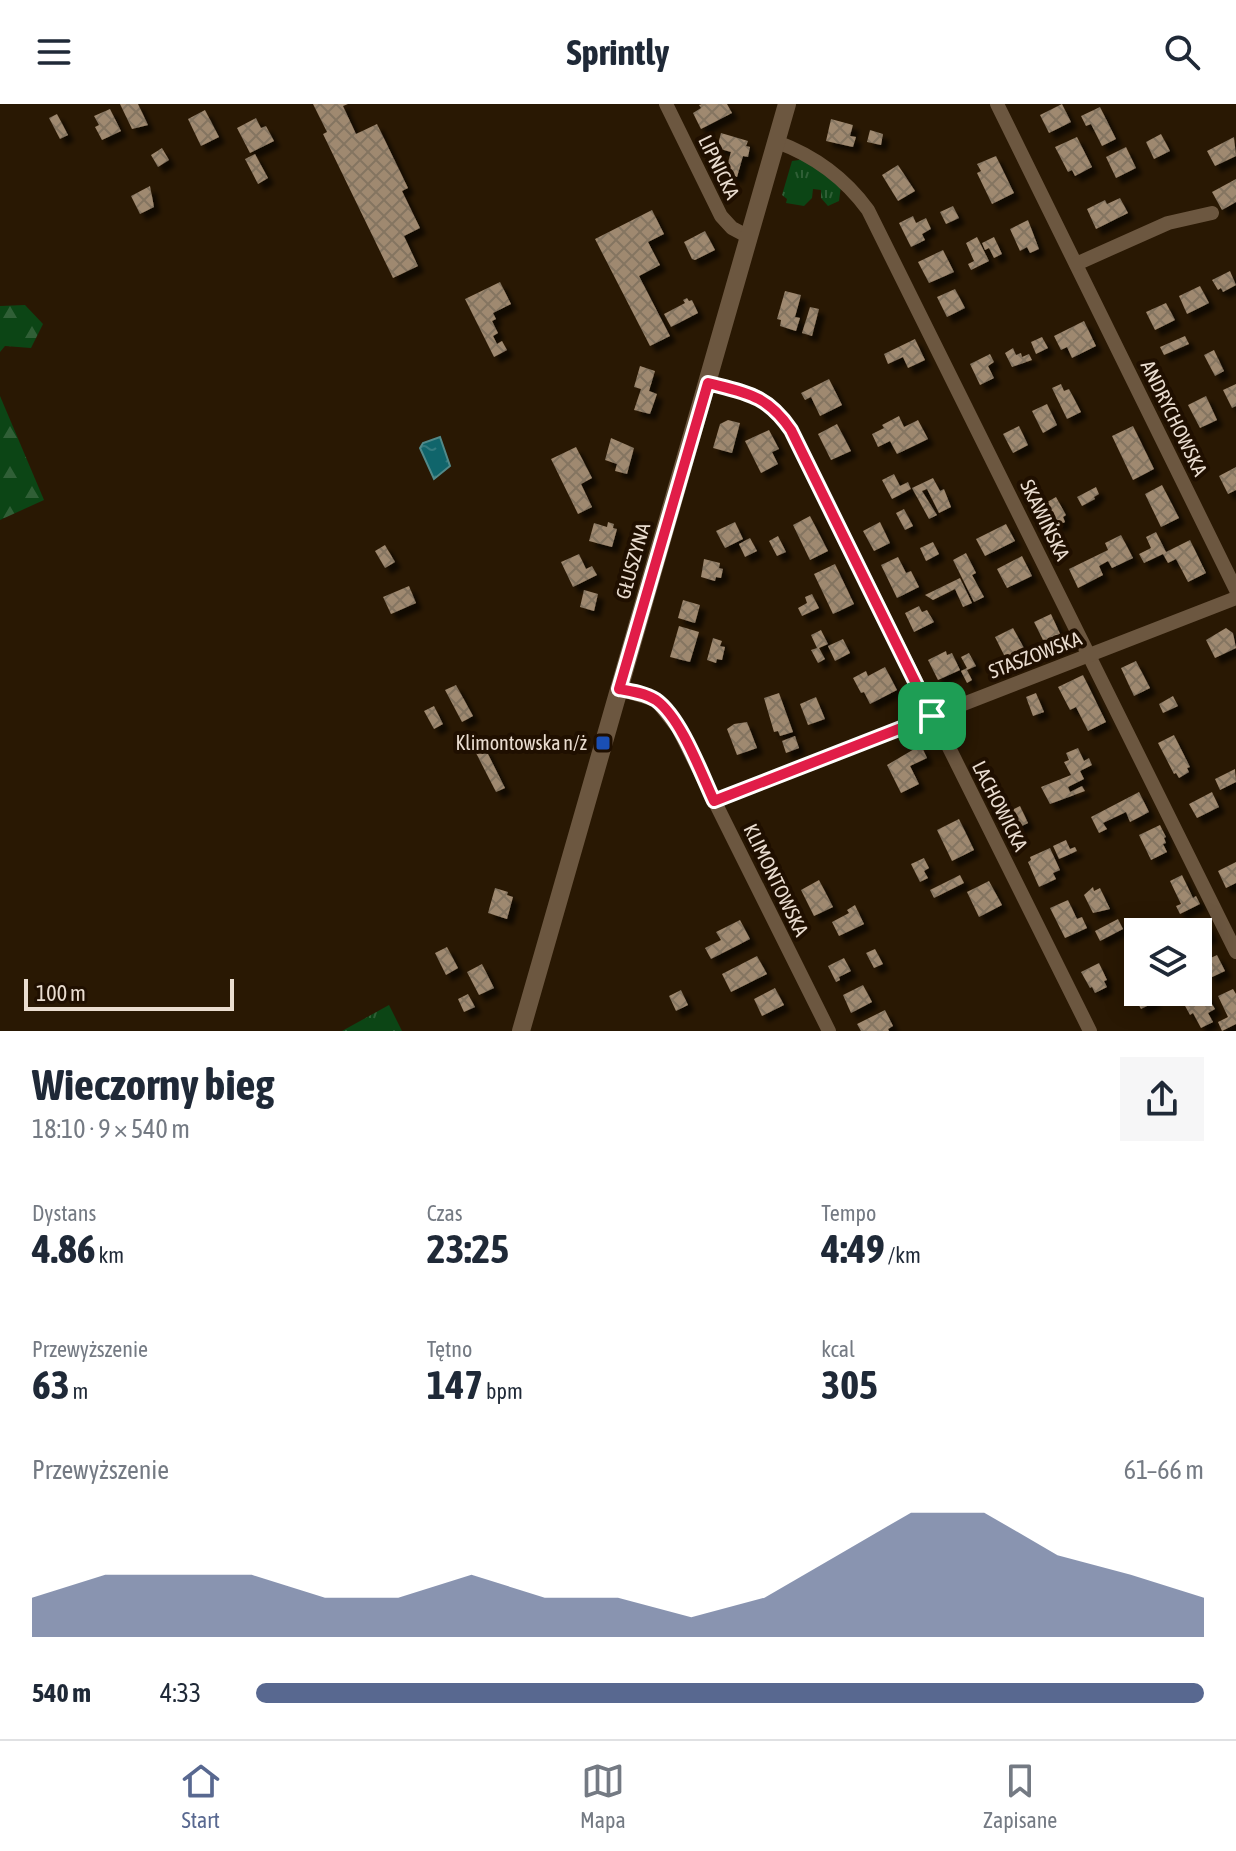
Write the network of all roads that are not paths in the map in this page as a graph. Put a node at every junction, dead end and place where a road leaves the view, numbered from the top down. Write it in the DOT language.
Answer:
graph roads {
  1 [pos="666,104"];
  2 [pos="787,104"];
  3 [pos="997,104"];
  4 [pos="777,142"];
  5 [pos="1212,213"];
  6 [pos="749,237"];
  7 [pos="1076,264"];
  8 [pos="708,383"];
  9 [pos="1236,590"];
  10 [pos="1236,598"];
  11 [pos="1089,655"];
  12 [pos="619,689"];
  13 [pos="932,716"];
  14 [pos="714,801"];
  15 [pos="1236,952"];
  16 [pos="521,1031"];
  17 [pos="829,1031"];
  18 [pos="1090,1031"];
  1 -- 6 [label="street, LIPNICKA"];
  2 -- 4 [label="street, GŁUSZYNA"];
  3 -- 7 [label="street, ANDRYCHOWSKA"];
  4 -- 6 [label="street, GŁUSZYNA"];
  4 -- 11 [label="street, SKAWIŃSKA"];
  5 -- 7 [label="street"];
  6 -- 8 [label="street, GŁUSZYNA"];
  7 -- 9 [label="street, ANDRYCHOWSKA"];
  8 -- 12 [label="street, GŁUSZYNA"];
  8 -- 13 [label="street, LACHOWICKA"];
  10 -- 11 [label="street, STASZOWSKA"];
  11 -- 13 [label="street, STASZOWSKA"];
  11 -- 15 [label="street, SKAWIŃSKA"];
  12 -- 14 [label="street, KLIMONTOWSKA"];
  12 -- 16 [label="street, GŁUSZYNA"];
  13 -- 14 [label="street, STASZOWSKA"];
  13 -- 18 [label="street, LACHOWICKA"];
  14 -- 17 [label="street, KLIMONTOWSKA"];
}
